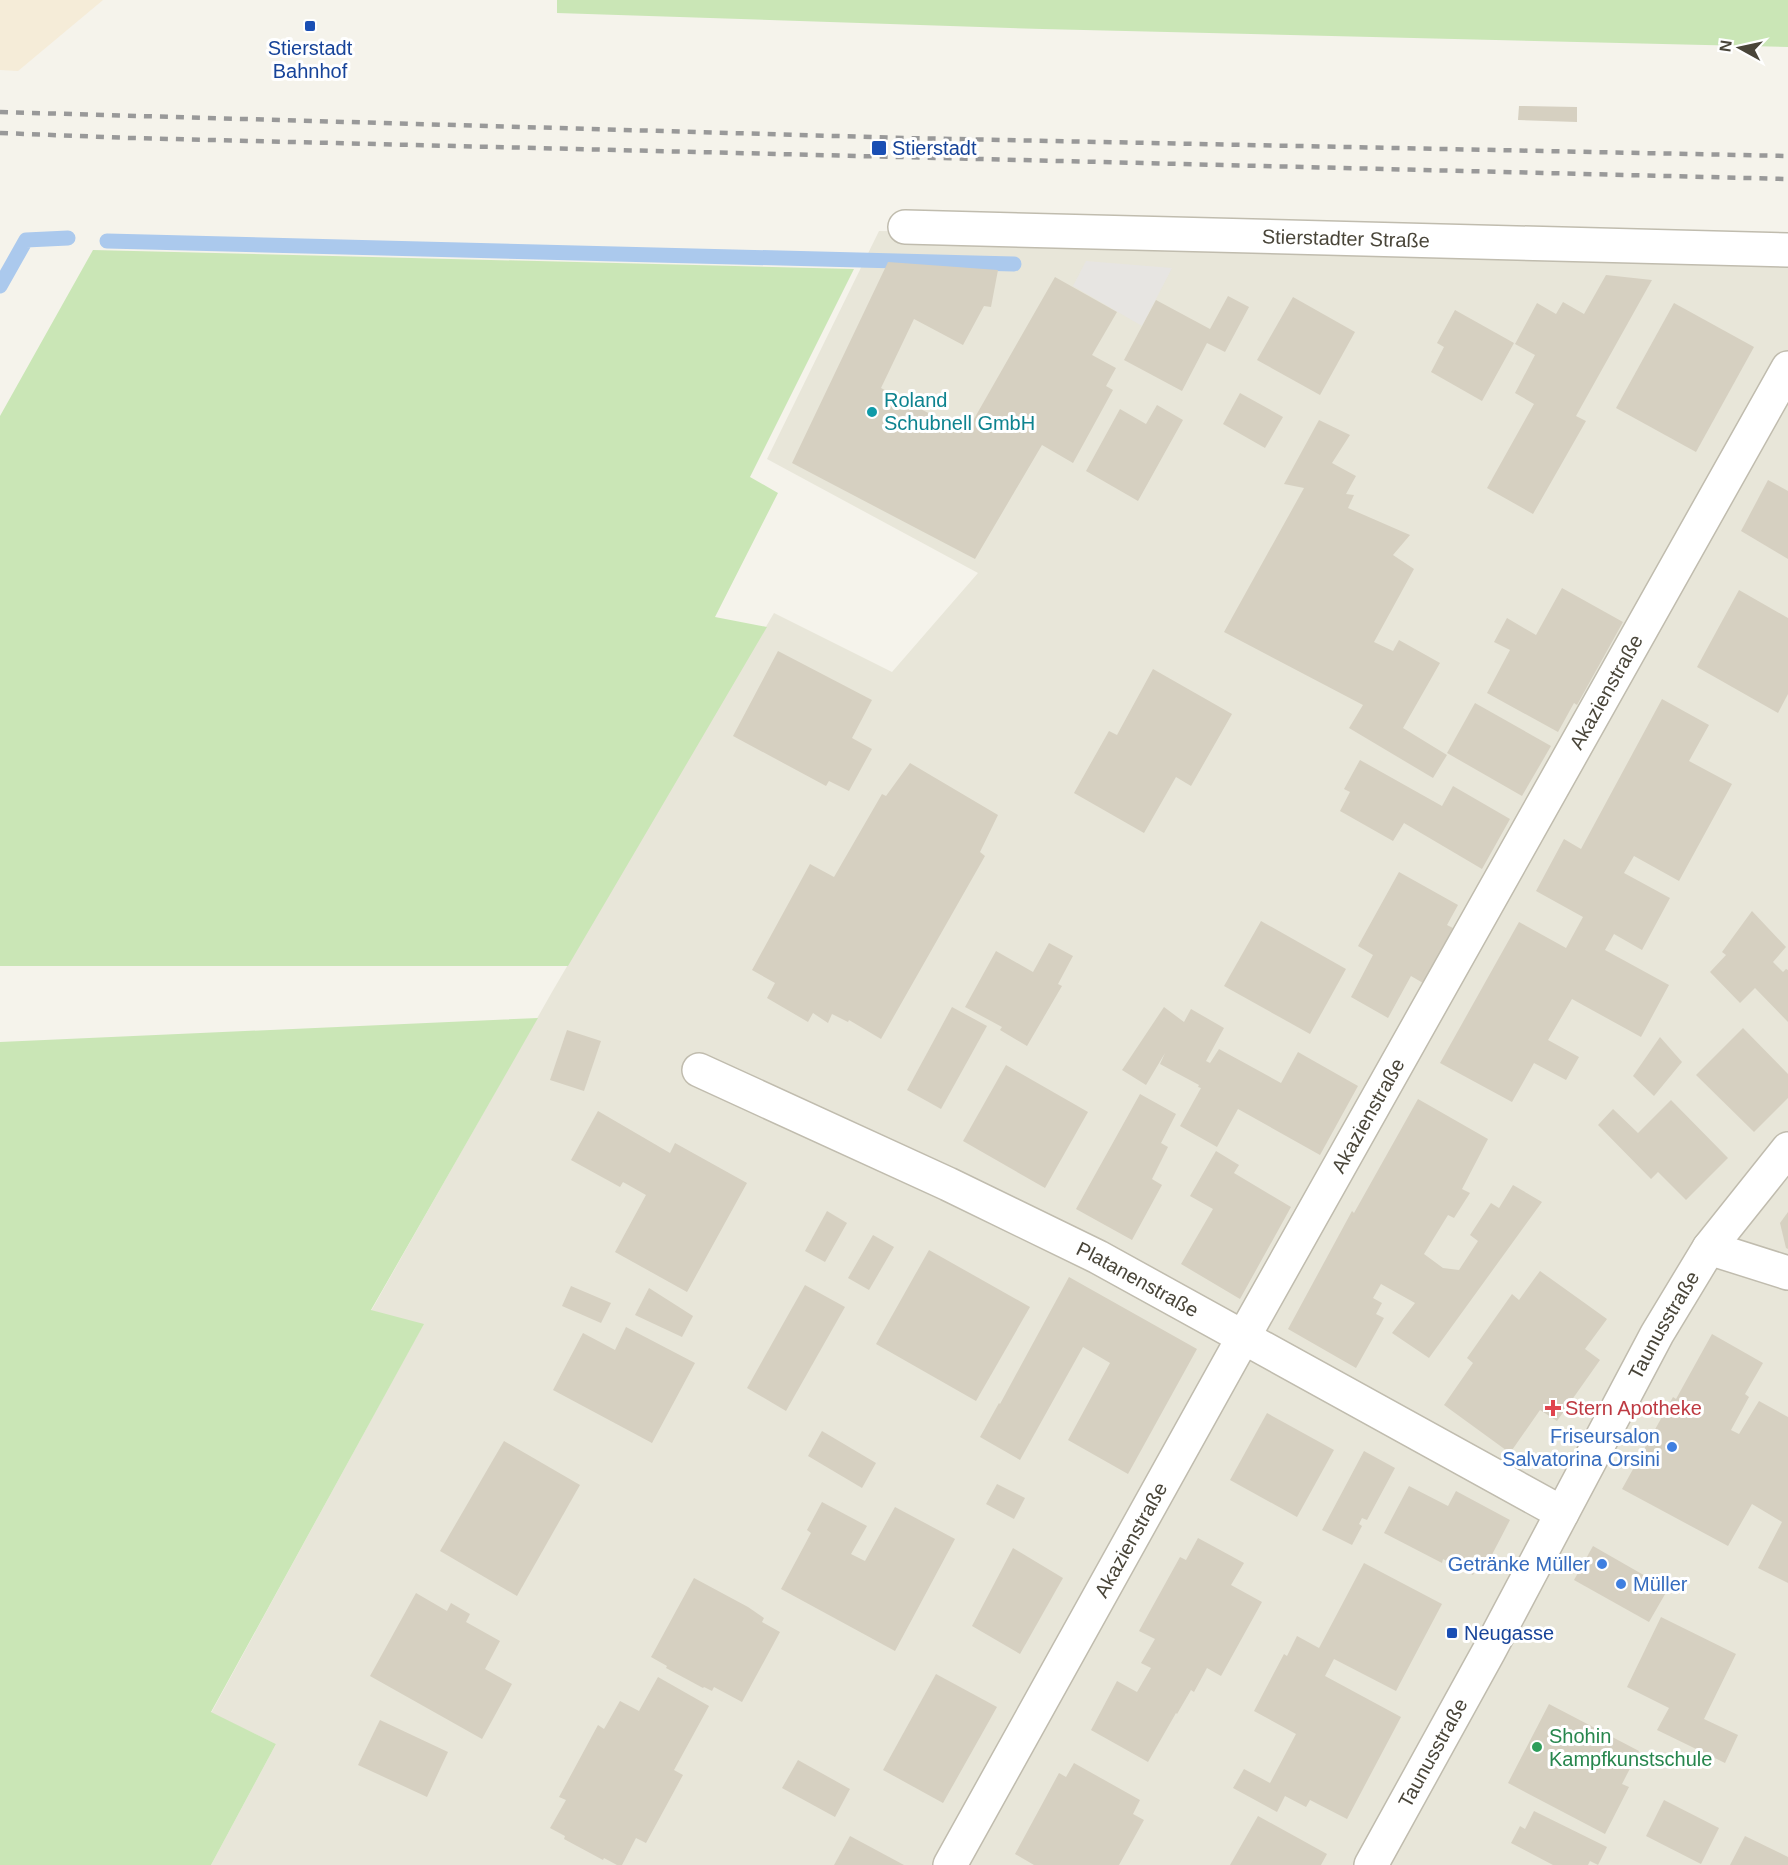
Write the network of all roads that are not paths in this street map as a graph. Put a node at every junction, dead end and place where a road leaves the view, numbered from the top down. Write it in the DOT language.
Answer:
graph roads {
  1 [pos="905,227"];
  2 [pos="1788,250"];
  3 [pos="1788,368"];
  4 [pos="699,1070"];
  5 [pos="1788,1149"];
  6 [pos="1709,1248"];
  7 [pos="1788,1273"];
  8 [pos="1243,1338"];
  9 [pos="1562,1514"];
  10 [pos="950,1865"];
  11 [pos="1371,1865"];
  1 -- 2 [label="street, Stierstadter Straße"];
  3 -- 8 [label="street, Akazienstraße"];
  4 -- 8 [label="street, Platanenstraße"];
  5 -- 6 [label="street, Taunusstraße"];
  6 -- 7 [label="street"];
  6 -- 9 [label="street, Taunusstraße"];
  8 -- 9 [label="street, Platanenstraße"];
  8 -- 10 [label="street, Akazienstraße"];
  9 -- 11 [label="street, Taunusstraße"];
}
